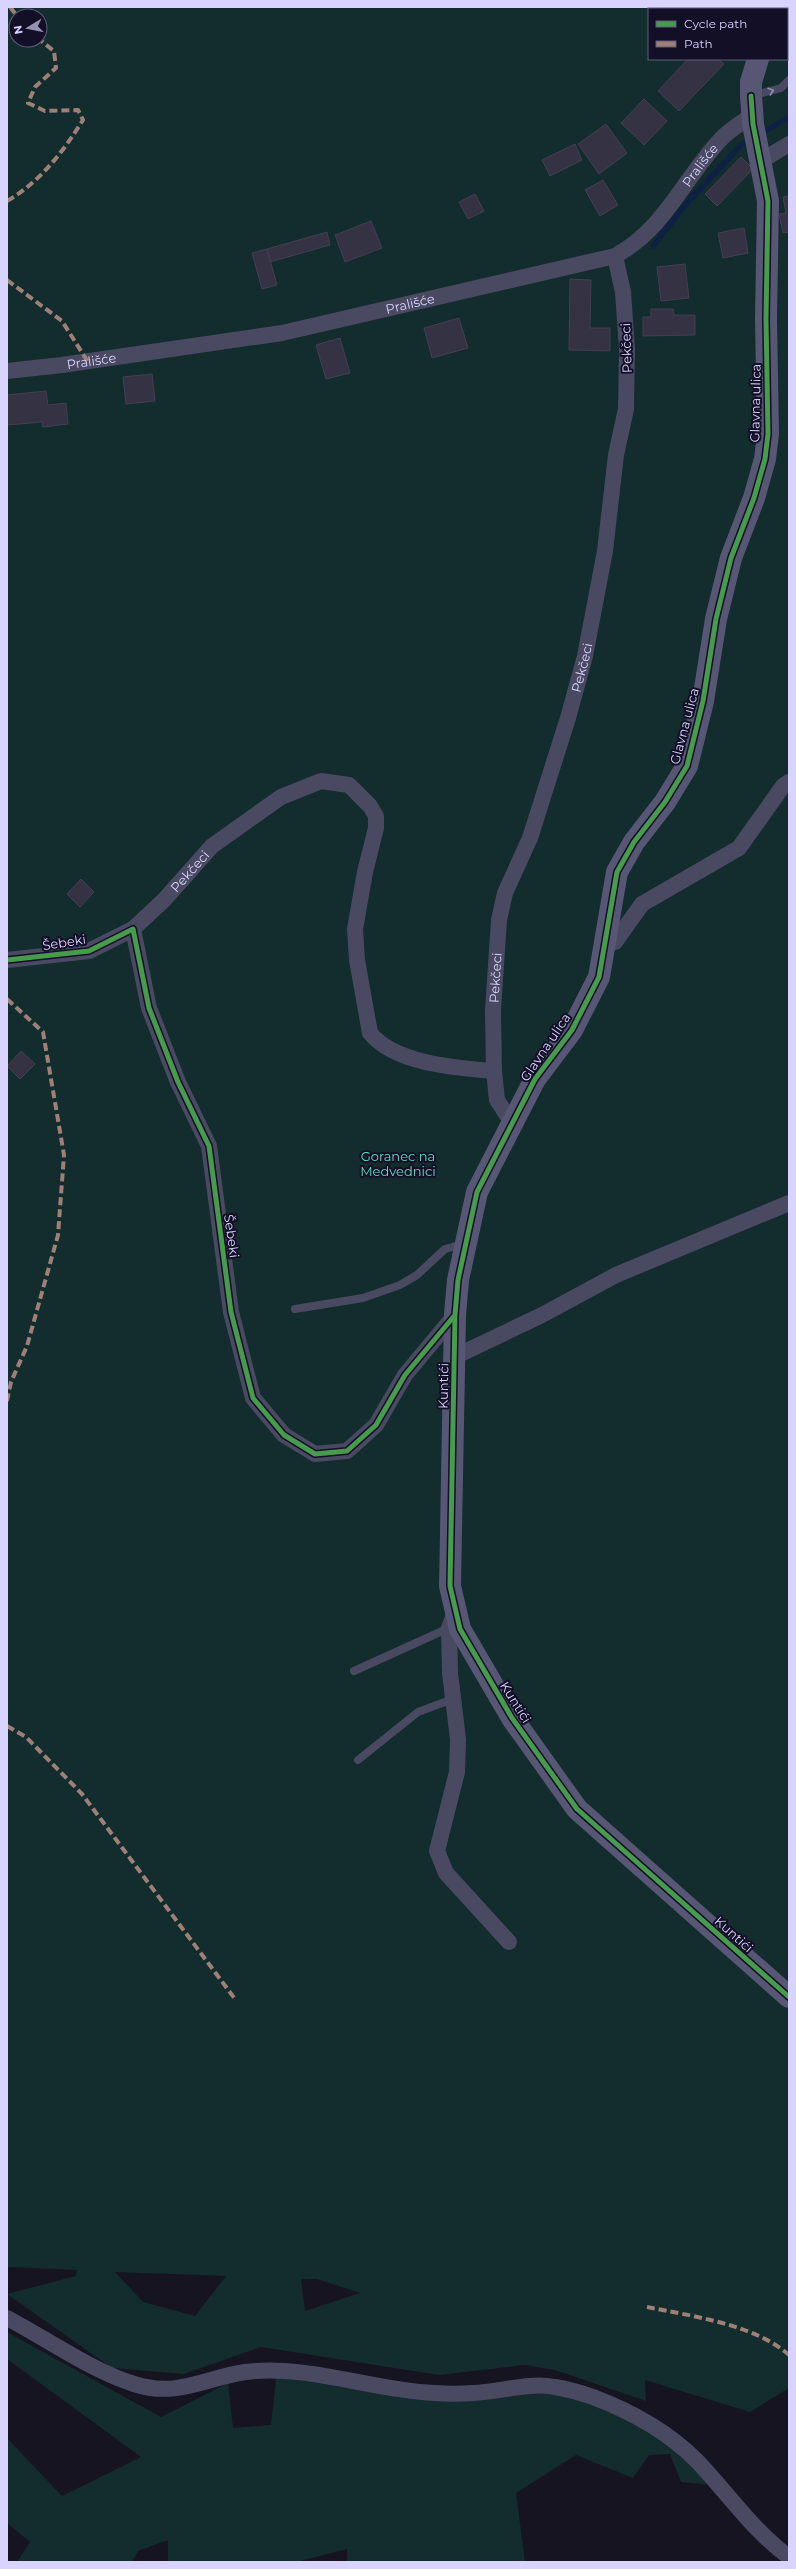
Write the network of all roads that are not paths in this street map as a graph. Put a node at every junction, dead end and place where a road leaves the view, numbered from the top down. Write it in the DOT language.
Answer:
graph roads {
  1 [pos="758,60"];
  2 [pos="789,80"];
  3 [pos="752,112"];
  4 [pos="789,144"];
  5 [pos="760,153"];
  6 [pos="615,256"];
  7 [pos="7,371"];
  8 [pos="789,782"];
  9 [pos="132,929"];
  10 [pos="606,943"];
  11 [pos="7,960"];
  12 [pos="494,1071"];
  13 [pos="512,1123"];
  14 [pos="789,1203"];
  15 [pos="466,1243"];
  16 [pos="295,1309"];
  17 [pos="455,1315"];
  18 [pos="454,1357"];
  19 [pos="453,1620"];
  20 [pos="354,1671"];
  21 [pos="453,1699"];
  22 [pos="358,1760"];
  23 [pos="509,1942"];
  24 [pos="789,1997"];
  25 [pos="7,2318"];
  26 [pos="789,2557"];
  1 -- 3 [label="street, Glavna ulica"];
  3 -- 2 [label="lane, one-way"];
  3 -- 5 [label="street, Glavna ulica"];
  3 -- 6 [label="street, Prališće"];
  4 -- 5 [label="street"];
  5 -- 10 [label="street, Glavna ulica"];
  6 -- 7 [label="street, Prališće"];
  6 -- 12 [label="street, Pekčeci"];
  8 -- 10 [label="street"];
  9 -- 11 [label="street, Šebeki"];
  9 -- 12 [label="street, Pekčeci"];
  9 -- 17 [label="street, Šebeki"];
  10 -- 13 [label="street, Glavna ulica"];
  12 -- 13 [label="street, Pekčeci"];
  13 -- 15 [label="street, Glavna ulica"];
  14 -- 18 [label="street"];
  15 -- 16 [label="lane"];
  15 -- 17 [label="street, Glavna ulica"];
  17 -- 18 [label="street, Kuntići"];
  18 -- 19 [label="street, Kuntići"];
  19 -- 20 [label="lane"];
  19 -- 21 [label="street, Kuntići"];
  19 -- 24 [label="street, Kuntići"];
  21 -- 22 [label="lane"];
  21 -- 23 [label="street, Kuntići"];
  25 -- 26 [label="street"];
}
